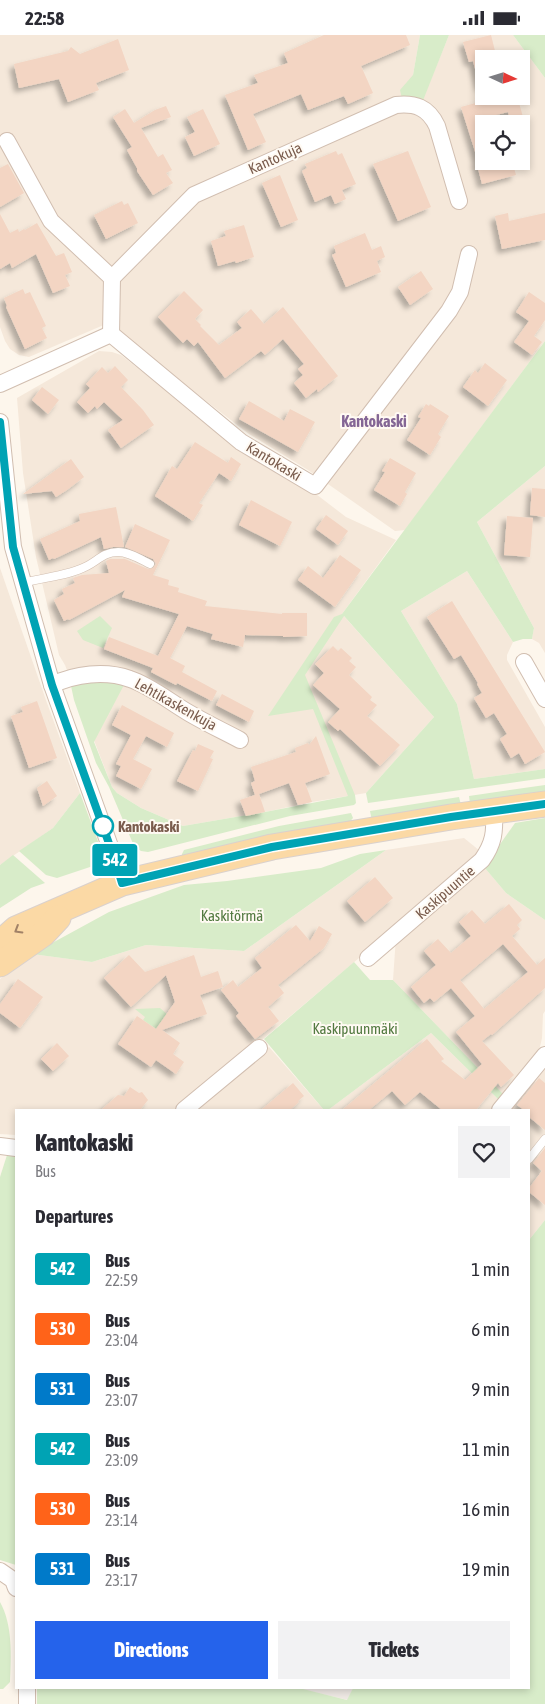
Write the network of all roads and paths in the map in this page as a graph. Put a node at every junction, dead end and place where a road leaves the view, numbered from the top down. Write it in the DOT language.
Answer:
graph roads {
  1 [pos="7,141"];
  2 [pos="459,201"];
  3 [pos="469,254"];
  4 [pos="112,278"];
  5 [pos="110,334"];
  6 [pos="0,384"];
  7 [pos="0,421"];
  8 [pos="7,550"];
  9 [pos="150,564"];
  10 [pos="24,583"];
  11 [pos="524,662"];
  12 [pos="52,685"];
  13 [pos="545,699"];
  14 [pos="240,739"];
  15 [pos="545,804"];
  16 [pos="494,811"];
  17 [pos="122,883"];
  18 [pos="70,905"];
  19 [pos="0,943"];
  20 [pos="368,958"];
  21 [pos="0,964"];
  22 [pos="259,1048"];
  23 [pos="545,1055"];
  24 [pos="185,1109"];
  25 [pos="501,1109"];
  26 [pos="545,1139"];
  27 [pos="0,1146"];
  28 [pos="15,1148"];
  29 [pos="530,1152"];
  30 [pos="0,1571"];
  31 [pos="15,1585"];
  32 [pos="27,1689"];
  33 [pos="27,1704"];
  1 -- 4 [label="street"];
  2 -- 4 [label="street, Kantokuja"];
  3 -- 5 [label="street, Kantokaski"];
  4 -- 5 [label="street"];
  5 -- 6 [label="street"];
  7 -- 8 [label="street"];
  8 -- 10 [label="street"];
  9 -- 10 [label="lane"];
  10 -- 12 [label="street"];
  11 -- 13 [label="street"];
  12 -- 14 [label="street, Lehtikaskenkuja"];
  12 -- 17 [label="street"];
  15 -- 16 [label="main road"];
  16 -- 17 [label="main road"];
  16 -- 20 [label="street, Kaskipuuntie"];
  17 -- 18 [label="main road"];
  18 -- 19 [label="main road, one-way"];
  18 -- 21 [label="main road"];
  22 -- 24 [label="street"];
  23 -- 25 [label="street"];
  26 -- 29 [label="lane"];
  27 -- 28 [label="street"];
  30 -- 31 [label="street"];
  32 -- 33 [label="street"];
}
